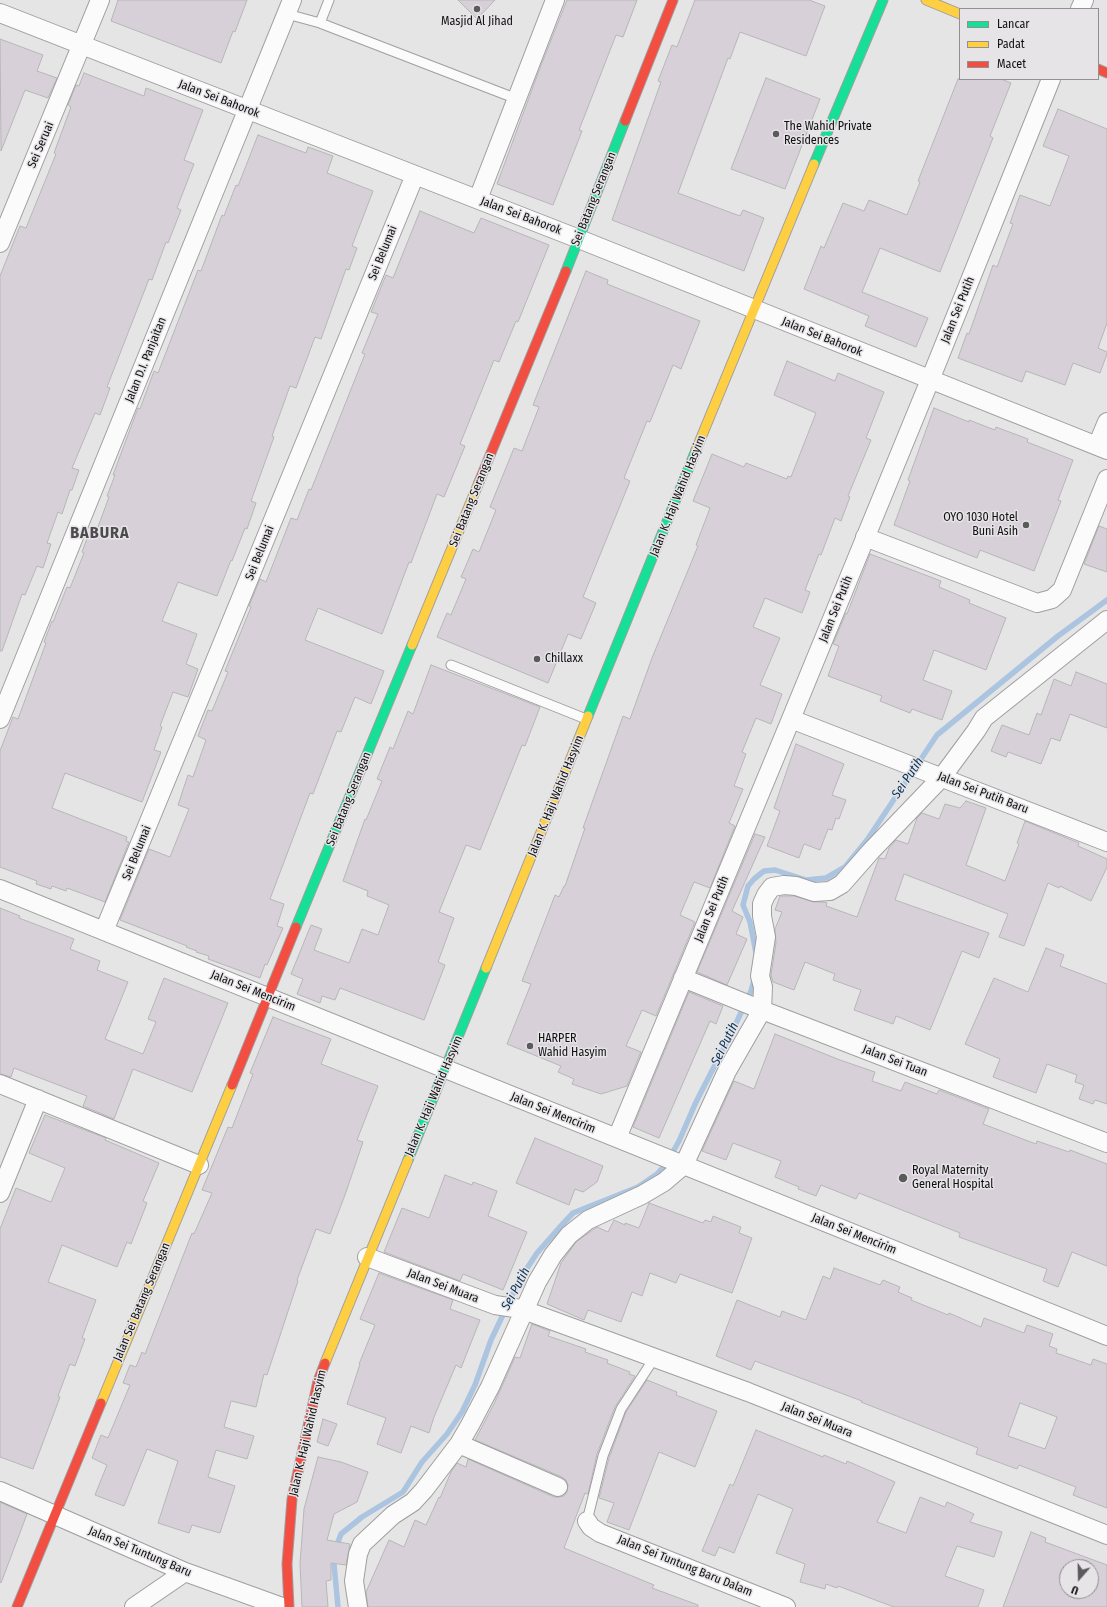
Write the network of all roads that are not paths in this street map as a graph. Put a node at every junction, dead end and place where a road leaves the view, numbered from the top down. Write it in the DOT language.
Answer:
graph roads {
  1 [pos="100,0"];
  2 [pos="329,0"];
  3 [pos="555,0"];
  4 [pos="673,0"];
  5 [pos="883,0"];
  6 [pos="926,0"];
  7 [pos="289,7"];
  8 [pos="0,14"];
  9 [pos="959,14"];
  10 [pos="320,24"];
  11 [pos="82,46"];
  12 [pos="1051,80"];
  13 [pos="517,99"];
  14 [pos="248,110"];
  15 [pos="415,175"];
  16 [pos="478,200"];
  17 [pos="579,239"];
  18 [pos="0,243"];
  19 [pos="753,309"];
  20 [pos="930,380"];
  21 [pos="1107,422"];
  22 [pos="1102,448"];
  23 [pos="1107,479"];
  24 [pos="865,538"];
  25 [pos="1107,620"];
  26 [pos="450,665"];
  27 [pos="7,684"];
  28 [pos="0,719"];
  29 [pos="588,719"];
  30 [pos="791,720"];
  31 [pos="942,777"];
  32 [pos="1107,842"];
  33 [pos="0,889"];
  34 [pos="104,931"];
  35 [pos="683,978"];
  36 [pos="268,998"];
  37 [pos="757,1008"];
  38 [pos="446,1069"];
  39 [pos="0,1084"];
  40 [pos="38,1099"];
  41 [pos="617,1138"];
  42 [pos="1107,1143"];
  43 [pos="199,1165"];
  44 [pos="682,1165"];
  45 [pos="0,1192"];
  46 [pos="367,1257"];
  47 [pos="522,1309"];
  48 [pos="1107,1336"];
  49 [pos="655,1357"];
  50 [pos="459,1444"];
  51 [pos="558,1487"];
  52 [pos="0,1491"];
  53 [pos="54,1515"];
  54 [pos="587,1521"];
  55 [pos="1107,1535"];
  56 [pos="186,1572"];
  57 [pos="17,1607"];
  58 [pos="134,1607"];
  59 [pos="282,1607"];
  60 [pos="289,1607"];
  61 [pos="358,1607"];
  62 [pos="786,1607"];
  1 -- 11 [label="street, Sei Seruai"];
  2 -- 10 [label="lane"];
  3 -- 13 [label="street"];
  4 -- 17 [label="street, Sei Batang Serangan"];
  5 -- 19 [label="street, Jalan K. Haji Wahid Hasyim"];
  6 -- 9 [label="street"];
  7 -- 10 [label="lane"];
  7 -- 14 [label="street, Jalan D.I. Panjaitan"];
  8 -- 11 [label="street, Jalan Sei Bahorok"];
  10 -- 13 [label="lane"];
  11 -- 14 [label="street, Jalan Sei Bahorok"];
  11 -- 18 [label="street, Sei Seruai"];
  12 -- 20 [label="street, Jalan Sei Putih"];
  13 -- 16 [label="street"];
  14 -- 15 [label="street, Jalan Sei Bahorok"];
  14 -- 27 [label="street, Jalan D.I. Panjaitan"];
  15 -- 16 [label="street, Jalan Sei Bahorok"];
  15 -- 34 [label="street, Sei Belumai"];
  16 -- 17 [label="street, Jalan Sei Bahorok"];
  17 -- 19 [label="street, Jalan Sei Bahorok"];
  17 -- 36 [label="street, Sei Batang Serangan"];
  19 -- 20 [label="street, Jalan Sei Bahorok"];
  19 -- 29 [label="street, Jalan K. Haji Wahid Hasyim"];
  20 -- 22 [label="street, Jalan Sei Bahorok"];
  20 -- 24 [label="street, Jalan Sei Putih"];
  21 -- 22 [label="street"];
  23 -- 24 [label="street"];
  24 -- 30 [label="street, Jalan Sei Putih"];
  25 -- 31 [label="street"];
  26 -- 29 [label="lane"];
  27 -- 28 [label="street, Jalan D.I. Panjaitan"];
  29 -- 38 [label="street, Jalan K. Haji Wahid Hasyim"];
  30 -- 31 [label="street, Jalan Sei Putih Baru"];
  30 -- 35 [label="street, Jalan Sei Putih"];
  31 -- 32 [label="street, Jalan Sei Putih Baru"];
  31 -- 37 [label="street"];
  33 -- 34 [label="street, Jalan Sei Mencirim"];
  34 -- 36 [label="street, Jalan Sei Mencirim"];
  35 -- 37 [label="street, Jalan Sei Tuan"];
  35 -- 41 [label="street, Jalan Sei Putih"];
  36 -- 38 [label="street, Jalan Sei Mencirim"];
  36 -- 43 [label="street, Jalan Sei Batang Serangan"];
  37 -- 42 [label="street, Jalan Sei Tuan"];
  37 -- 44 [label="street"];
  38 -- 41 [label="street, Jalan Sei Mencirim"];
  38 -- 46 [label="street, Jalan K. Haji Wahid Hasyim"];
  39 -- 40 [label="street"];
  40 -- 43 [label="street"];
  40 -- 45 [label="street"];
  41 -- 44 [label="street, Jalan Sei Mencirim"];
  43 -- 53 [label="street, Jalan Sei Batang Serangan"];
  44 -- 47 [label="street"];
  44 -- 48 [label="street, Jalan Sei Mencirim"];
  46 -- 47 [label="street, Jalan Sei Muara"];
  46 -- 60 [label="street, Jalan K. Haji Wahid Hasyim"];
  47 -- 49 [label="street, Jalan Sei Muara"];
  47 -- 50 [label="street"];
  49 -- 54 [label="lane"];
  49 -- 55 [label="street, Jalan Sei Muara"];
  50 -- 51 [label="street"];
  50 -- 61 [label="street"];
  52 -- 53 [label="street, Jalan Sei Tuntung Baru"];
  53 -- 56 [label="street, Jalan Sei Tuntung Baru"];
  53 -- 57 [label="street, Jalan Sei Batang Serangan"];
  54 -- 62 [label="street, Jalan Sei Tuntung Baru Dalam"];
  56 -- 58 [label="street"];
  56 -- 59 [label="street, Jalan Sei Tuntung Baru"];
}
